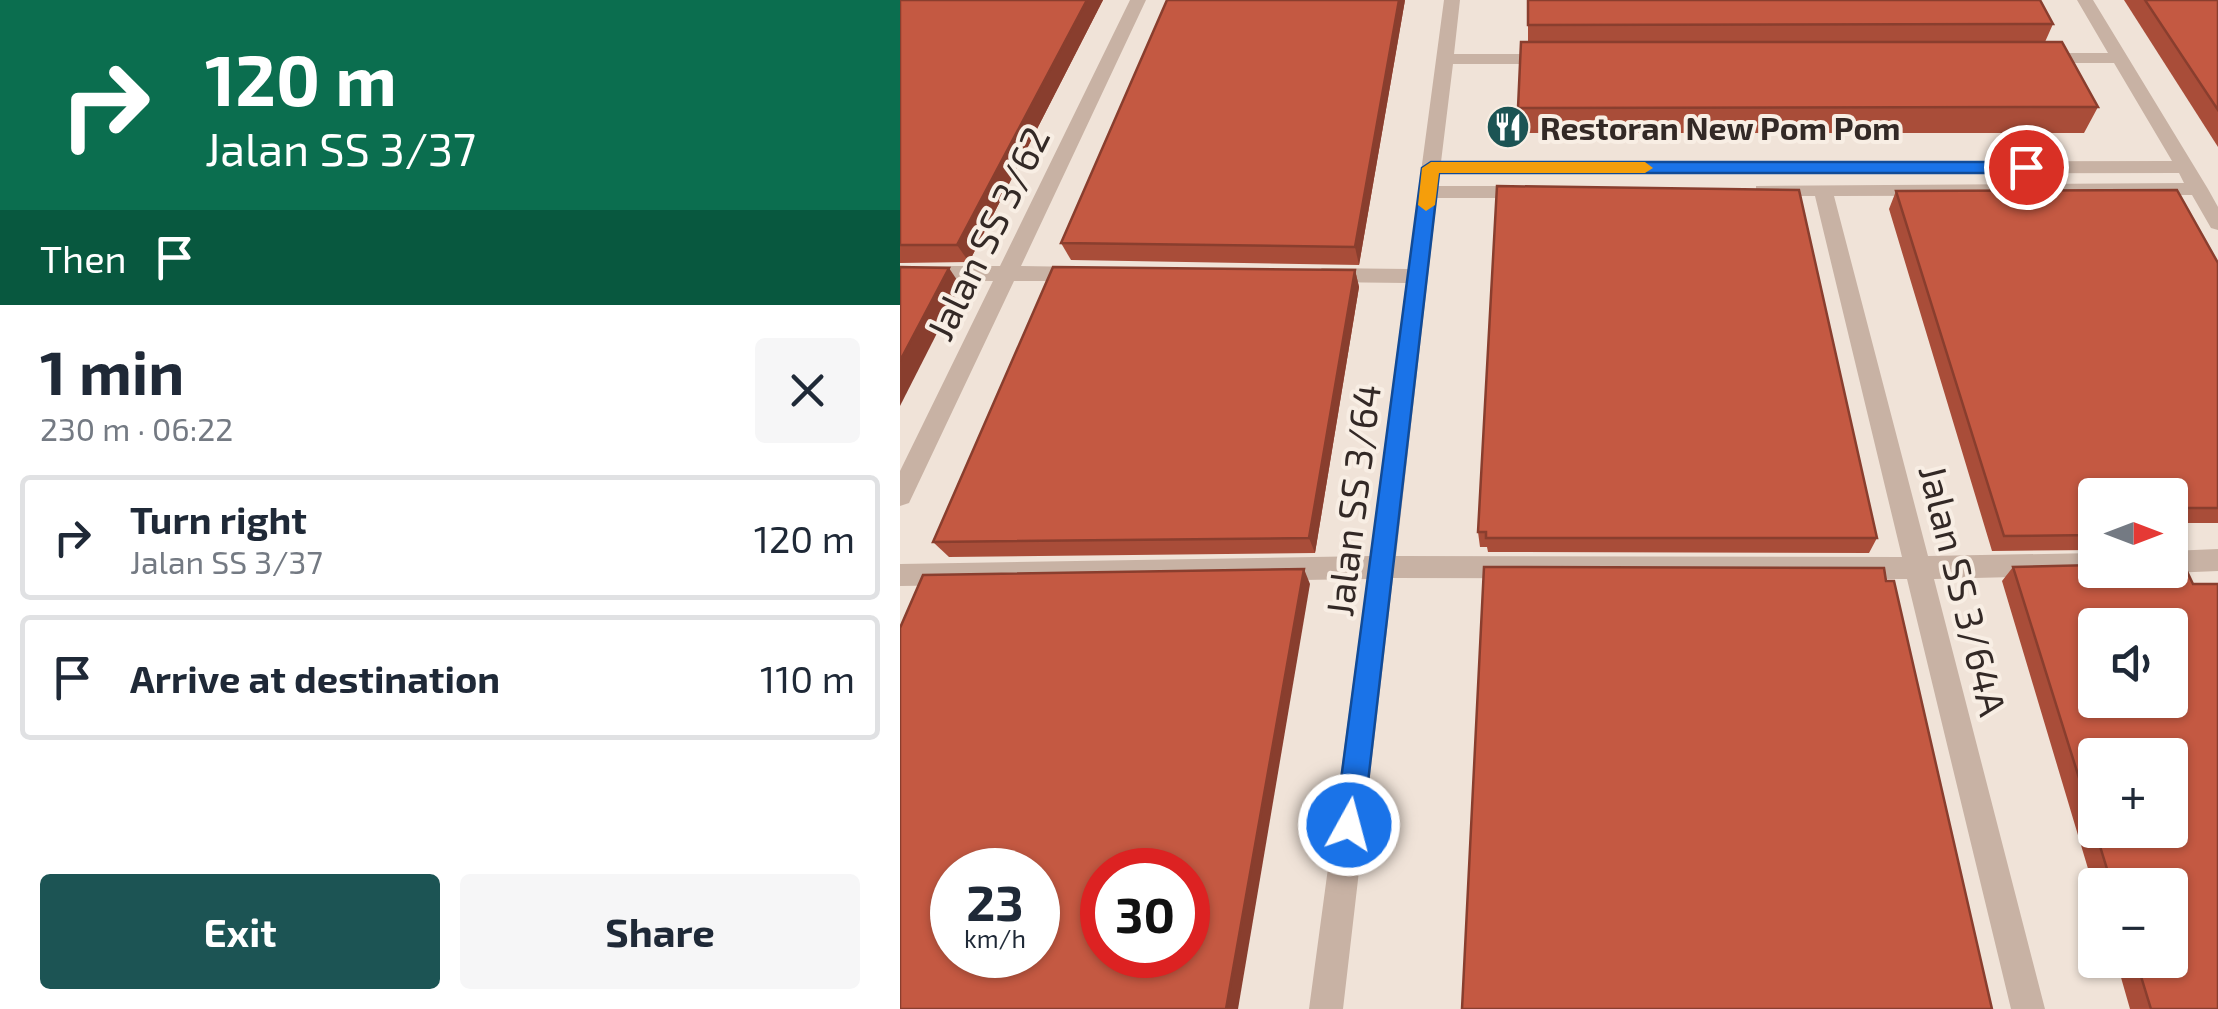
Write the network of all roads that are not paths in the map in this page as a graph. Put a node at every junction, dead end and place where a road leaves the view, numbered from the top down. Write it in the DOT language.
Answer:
graph roads {
  1 [pos="1138,0"];
  2 [pos="1452,0"];
  3 [pos="2085,0"];
  4 [pos="1445,58"];
  5 [pos="1584,58"];
  6 [pos="2020,58"];
  7 [pos="2120,58"];
  8 [pos="2185,167"];
  9 [pos="1430,180"];
  10 [pos="2198,189"];
  11 [pos="1744,190"];
  12 [pos="1824,190"];
  13 [pos="1547,192"];
  14 [pos="2218,223"];
  15 [pos="900,273"];
  16 [pos="1007,273"];
  17 [pos="1105,274"];
  18 [pos="1300,275"];
  19 [pos="1417,276"];
  20 [pos="900,496"];
  21 [pos="2218,560"];
  22 [pos="2188,561"];
  23 [pos="2078,564"];
  24 [pos="1381,567"];
  25 [pos="1920,568"];
  26 [pos="900,575"];
  27 [pos="1326,1009"];
  28 [pos="2028,1009"];
  1 -- 16 [label="street, Jalan SS 3/62"];
  2 -- 4 [label="street, Jalan SS 3/64"];
  3 -- 7 [label="street"];
  4 -- 5 [label="street"];
  4 -- 9 [label="street, Jalan SS 3/64"];
  6 -- 7 [label="street"];
  7 -- 8 [label="street"];
  8 -- 9 [label="street"];
  8 -- 10 [label="street"];
  9 -- 13 [label="street"];
  9 -- 19 [label="street, Jalan SS 3/64"];
  10 -- 12 [label="street"];
  10 -- 14 [label="street"];
  11 -- 12 [label="street"];
  12 -- 25 [label="street, Jalan SS 3/64A"];
  15 -- 16 [label="street"];
  16 -- 17 [label="street"];
  16 -- 20 [label="street, Jalan SS 3/62"];
  18 -- 19 [label="street"];
  19 -- 24 [label="street, Jalan SS 3/64"];
  21 -- 22 [label="street"];
  23 -- 25 [label="street"];
  24 -- 25 [label="street"];
  24 -- 26 [label="street"];
  24 -- 27 [label="street, Jalan SS 3/64"];
  25 -- 28 [label="street, Jalan SS 3/64A"];
}
